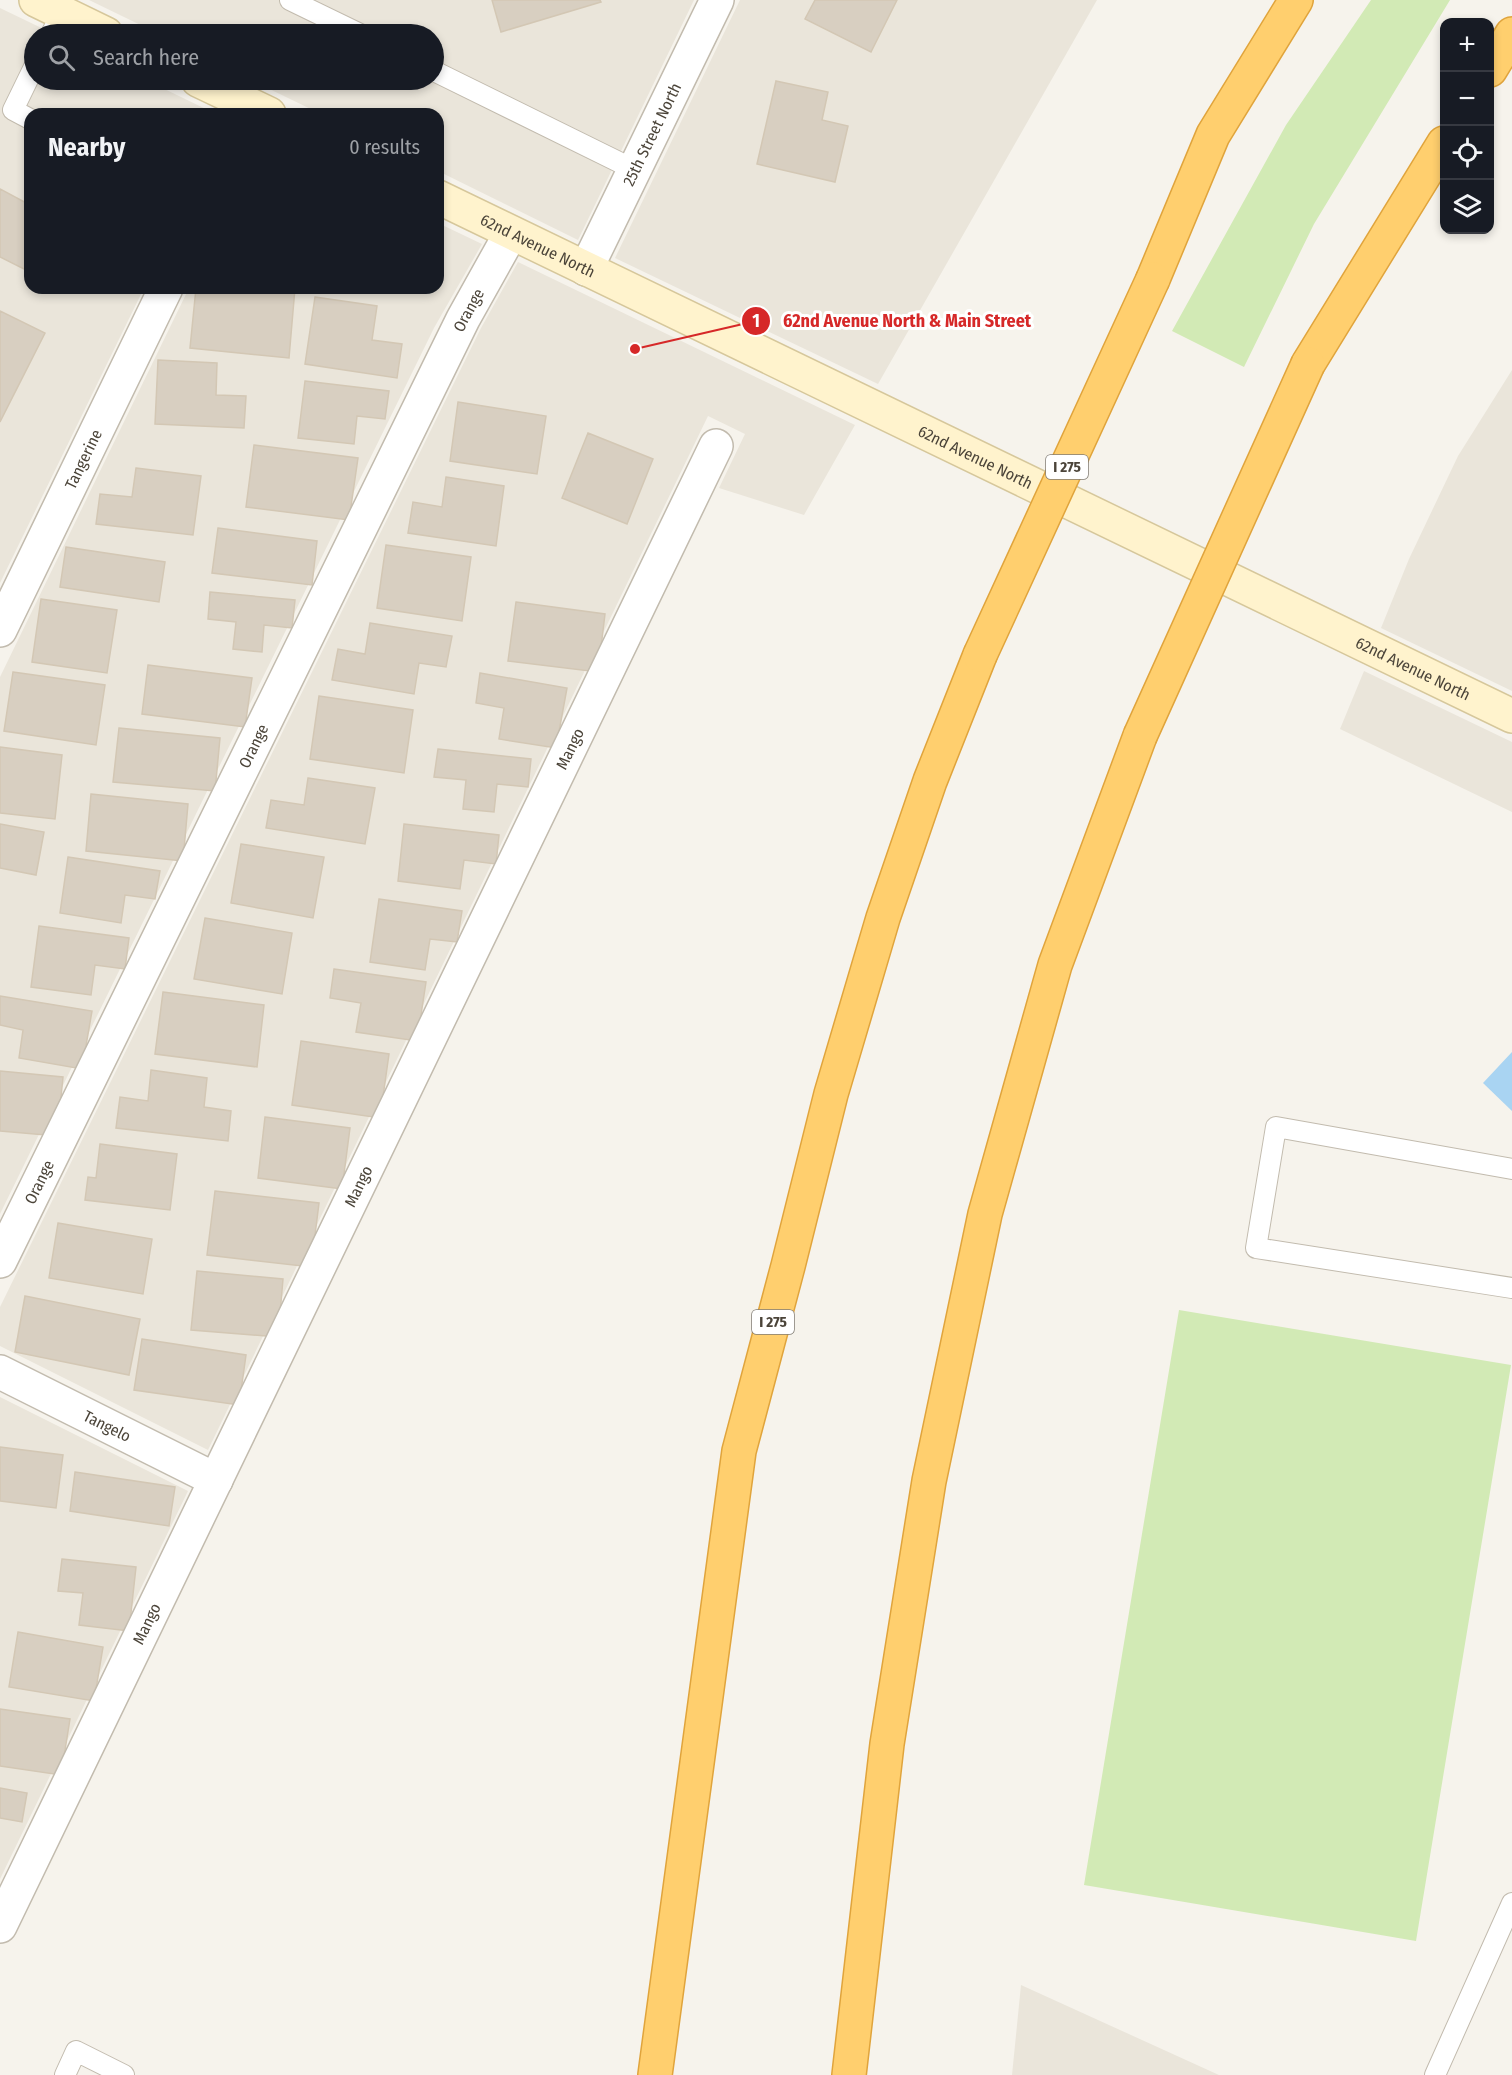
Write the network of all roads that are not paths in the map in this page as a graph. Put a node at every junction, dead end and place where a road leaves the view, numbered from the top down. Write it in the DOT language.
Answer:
graph roads {
  1 [pos="290,0"];
  2 [pos="717,0"];
  3 [pos="1296,0"];
  4 [pos="49,16"];
  5 [pos="74,24"];
  6 [pos="339,24"];
  7 [pos="1512,34"];
  8 [pos="1494,63"];
  9 [pos="444,76"];
  10 [pos="24,87"];
  11 [pos="219,90"];
  12 [pos="256,108"];
  13 [pos="24,116"];
  14 [pos="1440,150"];
  15 [pos="635,170"];
  16 [pos="444,200"];
  17 [pos="511,233"];
  18 [pos="586,269"];
  19 [pos="163,294"];
  20 [pos="717,446"];
  21 [pos="0,630"];
  22 [pos="1512,716"];
  23 [pos="1512,1169"];
  24 [pos="0,1261"];
  25 [pos="1512,1288"];
  26 [pos="0,1372"];
  27 [pos="216,1480"];
  28 [pos="1512,1903"];
  29 [pos="0,1926"];
  30 [pos="662,2011"];
  31 [pos="65,2075"];
  32 [pos="124,2075"];
  33 [pos="636,2075"];
  34 [pos="655,2075"];
  35 [pos="849,2075"];
  36 [pos="1435,2075"];
  1 -- 6 [label="lane"];
  2 -- 15 [label="street, 25th Street North"];
  3 -- 30 [label="highway, I 275, bridge"];
  4 -- 5 [label="street"];
  7 -- 8 [label="highway"];
  9 -- 15 [label="lane"];
  10 -- 13 [label="lane"];
  11 -- 12 [label="street"];
  14 -- 35 [label="highway, bridge"];
  15 -- 18 [label="street, 25th Street North"];
  16 -- 17 [label="street, 62nd Avenue North"];
  17 -- 18 [label="street, 62nd Avenue North"];
  17 -- 24 [label="street, Orange"];
  18 -- 22 [label="street, 62nd Avenue North"];
  19 -- 21 [label="street, Tangerine"];
  20 -- 27 [label="street, Mango"];
  23 -- 25 [label="lane"];
  26 -- 27 [label="street, Tangelo"];
  27 -- 29 [label="street, Mango"];
  28 -- 36 [label="lane"];
  30 -- 33 [label="highway"];
  30 -- 34 [label="highway, I 275"];
  31 -- 32 [label="lane"];
}
